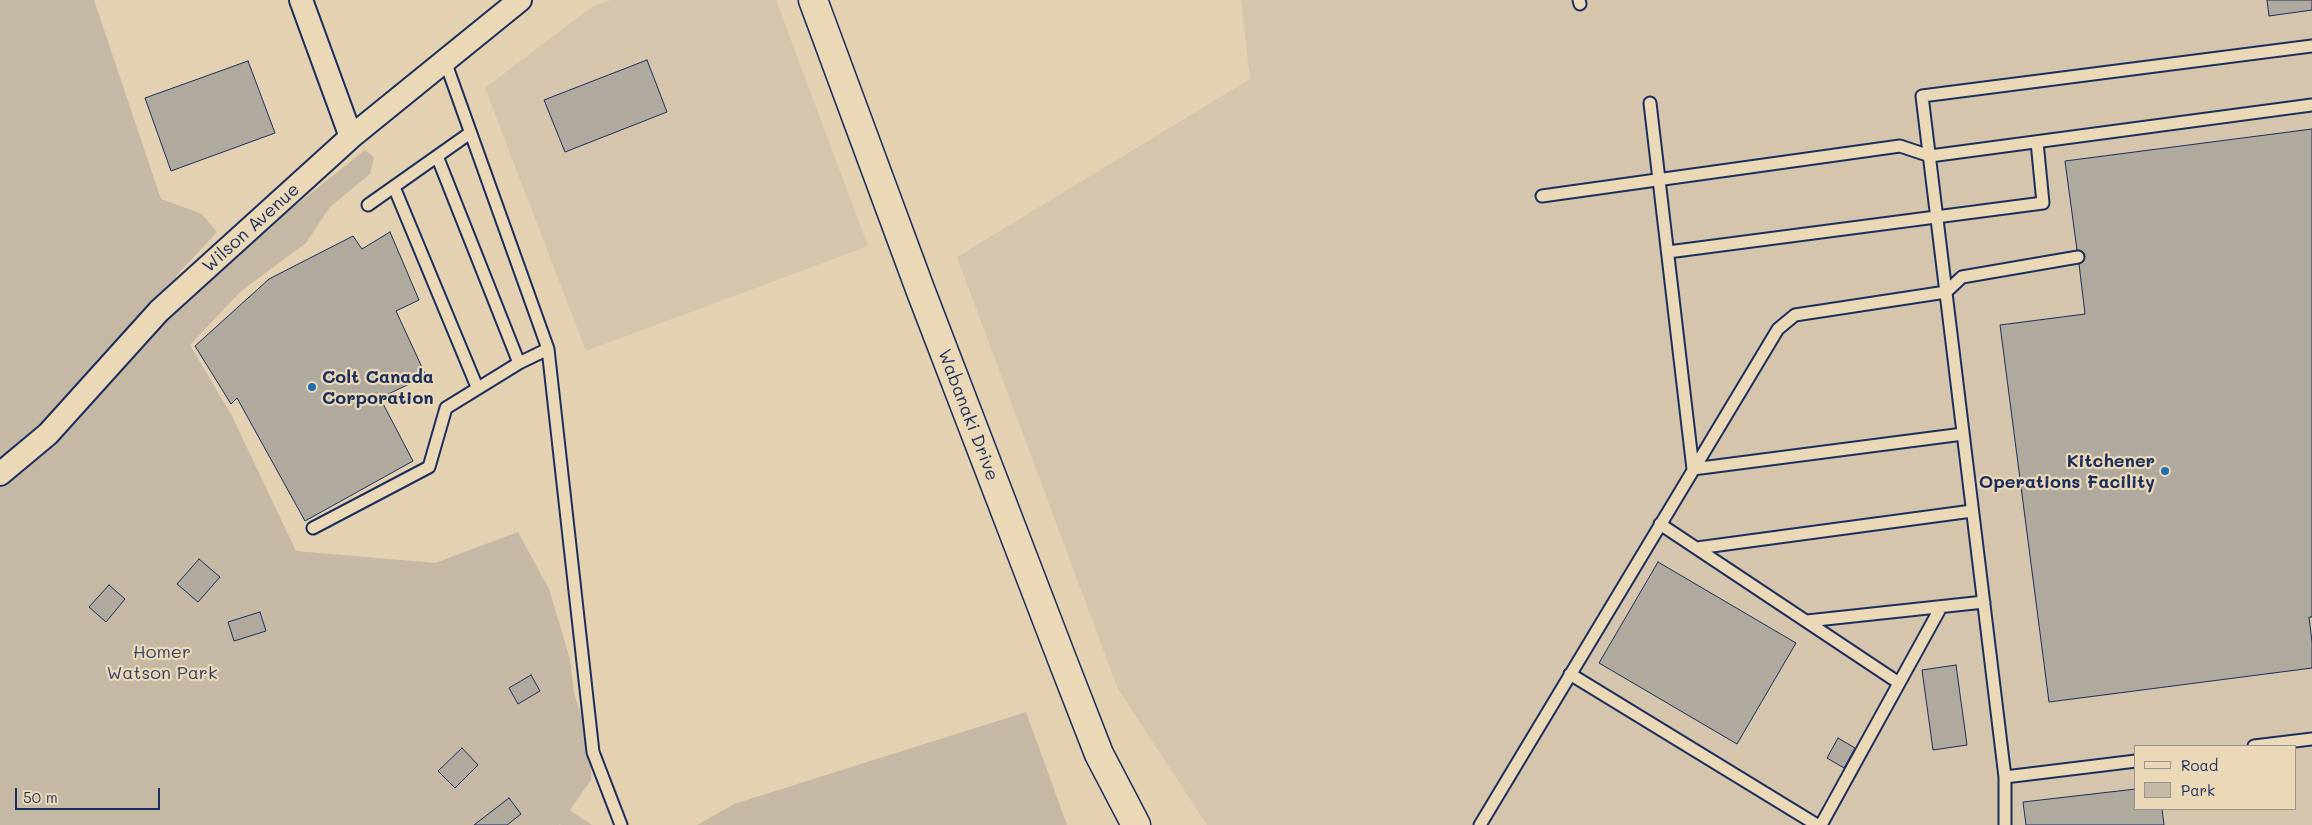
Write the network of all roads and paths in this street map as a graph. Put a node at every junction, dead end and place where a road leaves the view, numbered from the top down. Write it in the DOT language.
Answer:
graph roads {
  1 [pos="302,0"];
  2 [pos="520,0"];
  3 [pos="813,0"];
  4 [pos="2312,46"];
  5 [pos="445,61"];
  6 [pos="1650,103"];
  7 [pos="2312,106"];
  8 [pos="470,132"];
  9 [pos="351,137"];
  10 [pos="2037,142"];
  11 [pos="437,156"];
  12 [pos="1930,156"];
  13 [pos="1659,180"];
  14 [pos="394,187"];
  15 [pos="1542,196"];
  16 [pos="368,205"];
  17 [pos="1937,217"];
  18 [pos="1668,252"];
  19 [pos="2078,257"];
  20 [pos="1946,292"];
  21 [pos="548,349"];
  22 [pos="519,363"];
  23 [pos="477,387"];
  24 [pos="1963,434"];
  25 [pos="1693,469"];
  26 [pos="0,474"];
  27 [pos="1972,511"];
  28 [pos="1660,524"];
  29 [pos="313,528"];
  30 [pos="1697,548"];
  31 [pos="1984,602"];
  32 [pos="1941,607"];
  33 [pos="1807,622"];
  34 [pos="1570,674"];
  35 [pos="1899,683"];
  36 [pos="2312,739"];
  37 [pos="2262,745"];
  38 [pos="2134,761"];
  39 [pos="2005,777"];
  40 [pos="621,825"];
  41 [pos="1136,825"];
  42 [pos="1480,825"];
  43 [pos="1817,825"];
  44 [pos="1822,825"];
  45 [pos="2005,825"];
  1 -- 9 [label="street"];
  2 -- 5 [label="street, Wilson Avenue"];
  3 -- 41 [label="street, Wabanaki Drive"];
  4 -- 12 [label="lane"];
  5 -- 8 [label="lane"];
  5 -- 9 [label="street, Wilson Avenue"];
  6 -- 13 [label="lane"];
  7 -- 10 [label="lane"];
  8 -- 11 [label="lane"];
  8 -- 21 [label="lane"];
  9 -- 26 [label="street, Wilson Avenue"];
  10 -- 12 [label="lane"];
  10 -- 17 [label="lane"];
  11 -- 14 [label="lane"];
  11 -- 22 [label="lane"];
  12 -- 13 [label="lane"];
  12 -- 17 [label="lane"];
  13 -- 15 [label="lane"];
  13 -- 18 [label="lane"];
  14 -- 16 [label="lane"];
  14 -- 23 [label="lane"];
  17 -- 18 [label="lane"];
  17 -- 20 [label="lane"];
  18 -- 25 [label="lane"];
  19 -- 20 [label="lane"];
  20 -- 24 [label="lane"];
  20 -- 25 [label="lane"];
  21 -- 22 [label="lane"];
  21 -- 40 [label="lane"];
  22 -- 23 [label="lane"];
  23 -- 29 [label="lane"];
  24 -- 25 [label="lane"];
  24 -- 27 [label="lane"];
  25 -- 28 [label="lane"];
  27 -- 30 [label="lane"];
  27 -- 31 [label="lane"];
  28 -- 30 [label="lane"];
  28 -- 34 [label="lane"];
  30 -- 33 [label="lane"];
  31 -- 32 [label="lane"];
  31 -- 39 [label="lane"];
  32 -- 33 [label="lane"];
  32 -- 35 [label="lane"];
  33 -- 35 [label="lane"];
  34 -- 42 [label="lane"];
  34 -- 43 [label="lane"];
  35 -- 44 [label="lane"];
  36 -- 37 [label="lane"];
  38 -- 39 [label="lane"];
  39 -- 45 [label="lane"];
}
